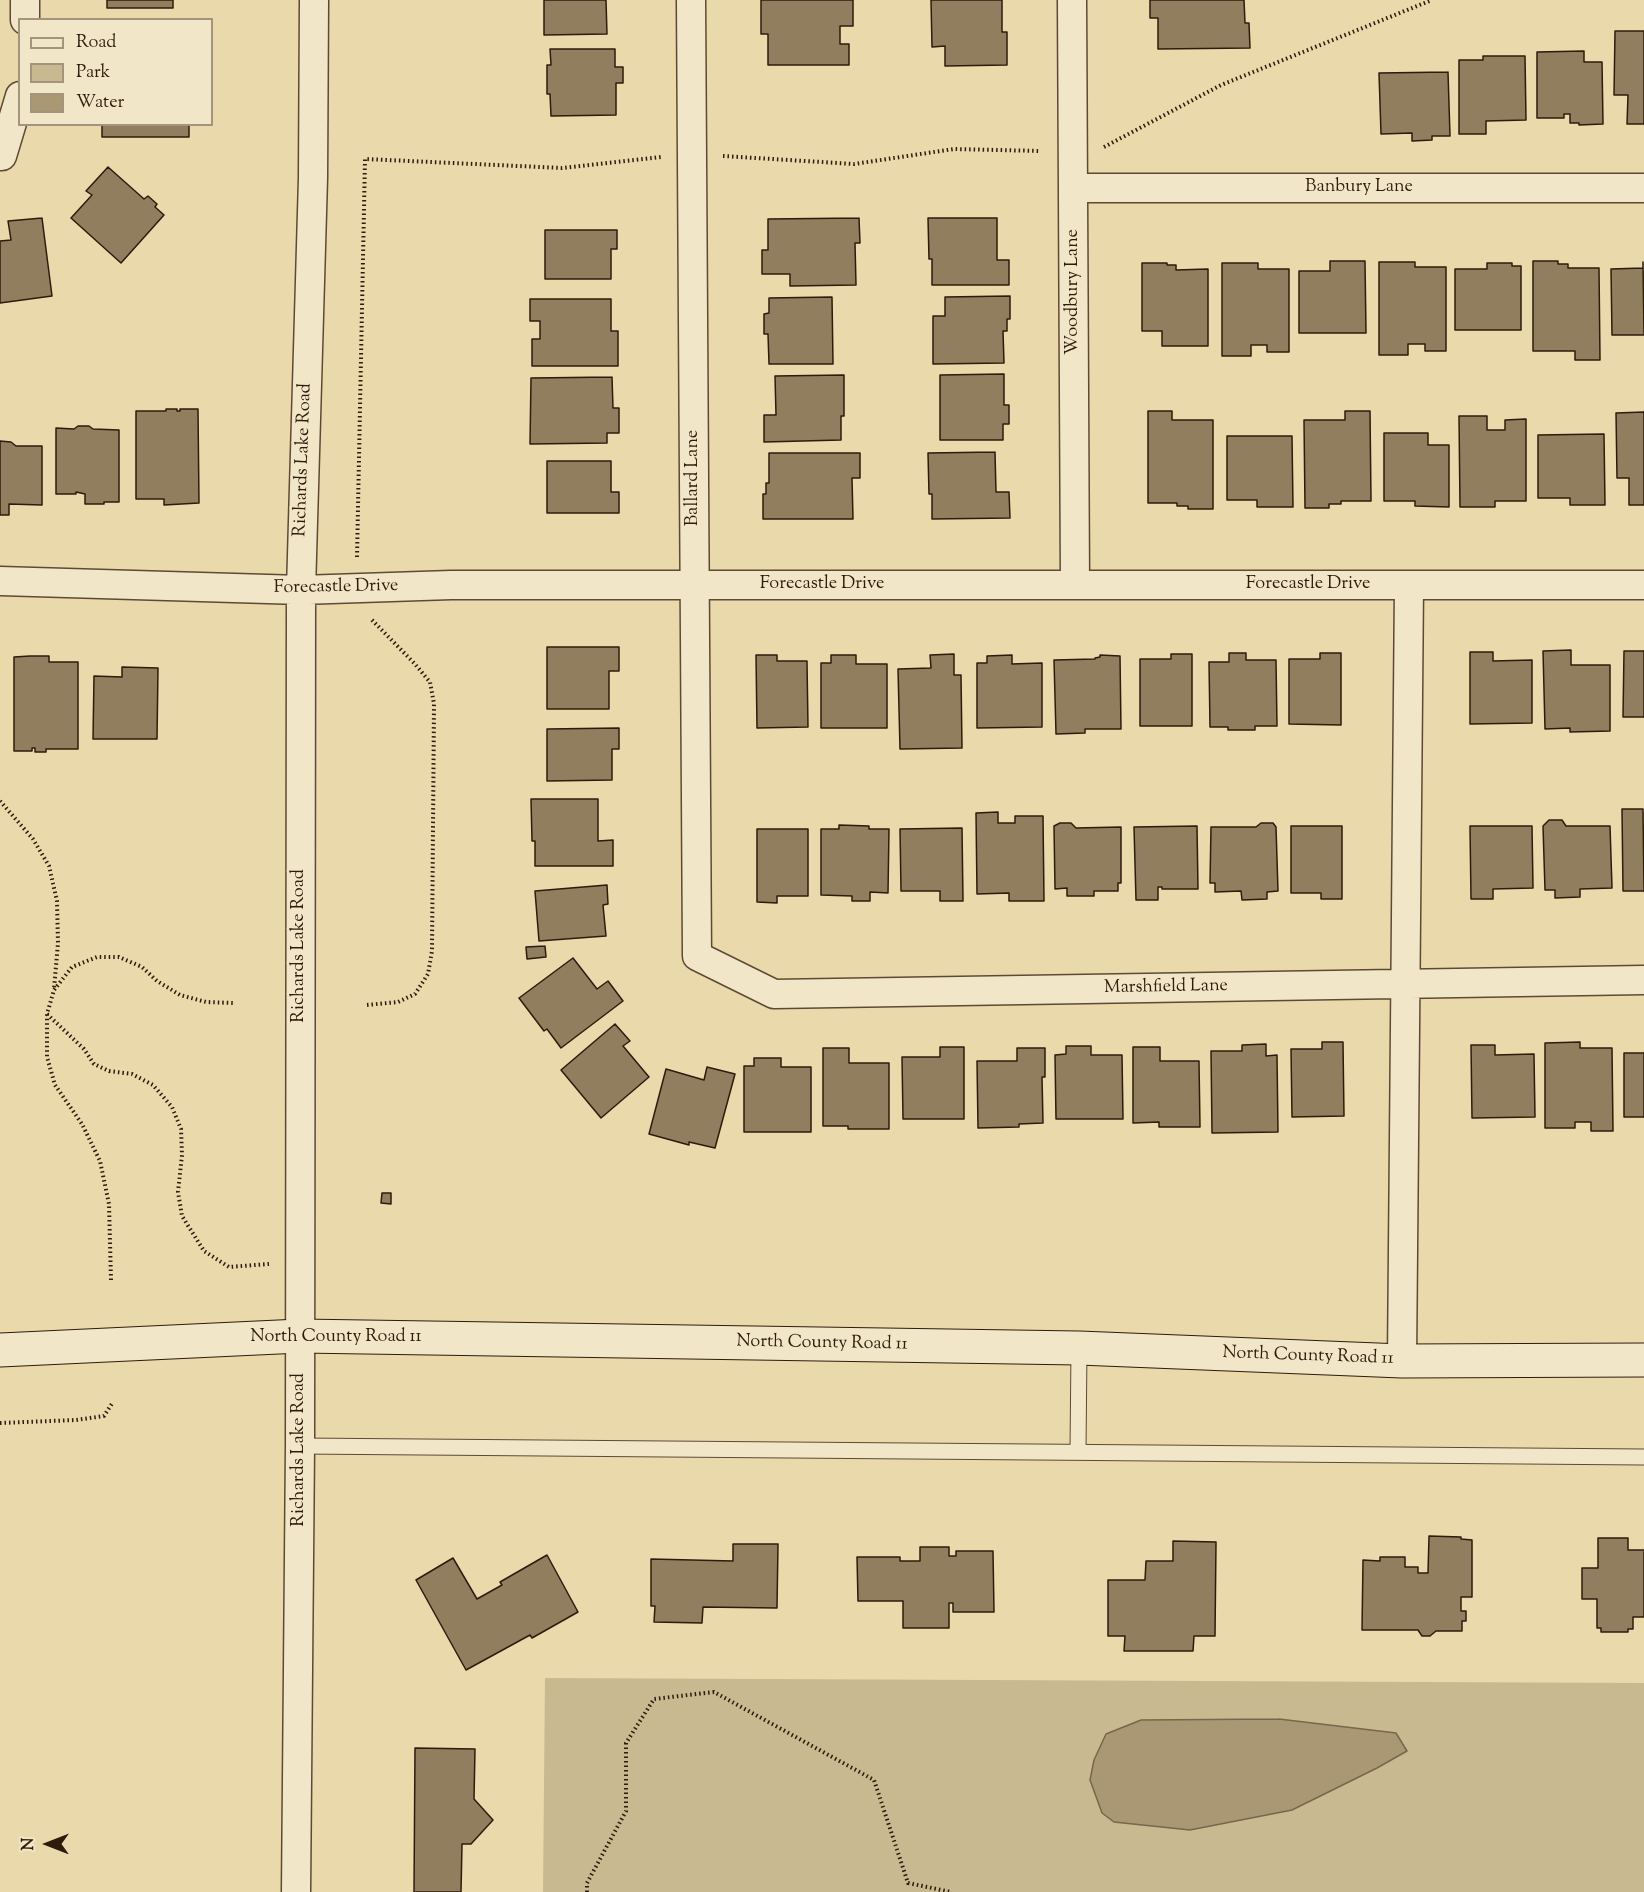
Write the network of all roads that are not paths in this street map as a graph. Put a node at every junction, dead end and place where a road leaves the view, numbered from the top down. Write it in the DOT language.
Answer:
graph roads {
  1 [pos="25,0"];
  2 [pos="314,0"];
  3 [pos="691,0"];
  4 [pos="1072,0"];
  5 [pos="25,18"];
  6 [pos="18,102"];
  7 [pos="1,156"];
  8 [pos="1073,188"];
  9 [pos="1644,188"];
  10 [pos="0,582"];
  11 [pos="695,585"];
  12 [pos="1075,585"];
  13 [pos="1409,585"];
  14 [pos="1644,585"];
  15 [pos="301,590"];
  16 [pos="697,956"];
  17 [pos="1644,980"];
  18 [pos="1404,984"];
  19 [pos="300,1336"];
  20 [pos="1079,1348"];
  21 [pos="0,1350"];
  22 [pos="1402,1360"];
  23 [pos="1644,1360"];
  24 [pos="300,1446"];
  25 [pos="1078,1451"];
  26 [pos="1644,1456"];
  27 [pos="296,1892"];
  1 -- 5 [label="street"];
  2 -- 15 [label="street, Richards Lake Road"];
  3 -- 11 [label="street, Ballard Lane"];
  4 -- 8 [label="street, Woodbury Lane"];
  6 -- 7 [label="street"];
  8 -- 9 [label="street, Banbury Lane"];
  8 -- 12 [label="street, Woodbury Lane"];
  10 -- 15 [label="street, Forecastle Drive"];
  11 -- 12 [label="street, Forecastle Drive"];
  11 -- 15 [label="street, Forecastle Drive"];
  11 -- 16 [label="street, Ballard Lane"];
  12 -- 13 [label="street, Forecastle Drive"];
  13 -- 14 [label="street, Forecastle Drive"];
  13 -- 18 [label="street"];
  15 -- 19 [label="street, Richards Lake Road"];
  16 -- 18 [label="street, Marshfield Lane"];
  17 -- 18 [label="street, Marshfield Lane"];
  18 -- 22 [label="street"];
  19 -- 20 [label="main road, North County Road 11"];
  19 -- 21 [label="main road, North County Road 11"];
  19 -- 24 [label="street, Richards Lake Road"];
  20 -- 22 [label="main road, North County Road 11"];
  20 -- 25 [label="lane"];
  22 -- 23 [label="main road, North County Road 11"];
  24 -- 25 [label="lane"];
  24 -- 27 [label="street, Richards Lake Road"];
  25 -- 26 [label="lane"];
}
